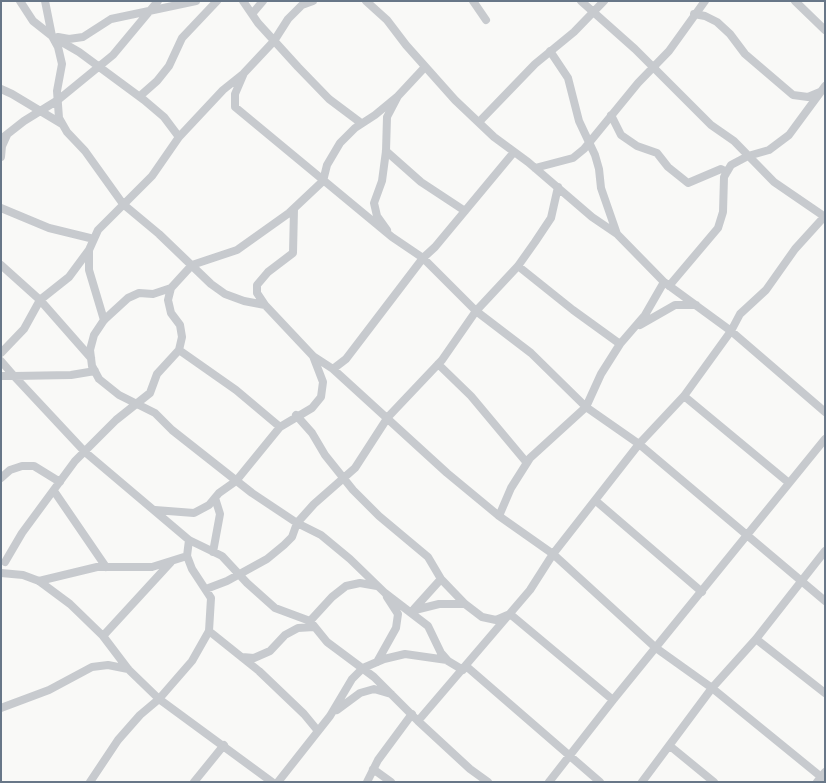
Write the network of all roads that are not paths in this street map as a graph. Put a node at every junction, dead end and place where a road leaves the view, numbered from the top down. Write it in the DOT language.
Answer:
graph roads {
  1 [pos="45,1"];
  2 [pos="158,1"];
  3 [pos="196,1"];
  4 [pos="217,1"];
  5 [pos="237,1"];
  6 [pos="263,1"];
  7 [pos="313,1"];
  8 [pos="366,1"];
  9 [pos="473,1"];
  10 [pos="581,1"];
  11 [pos="604,1"];
  12 [pos="705,1"];
  13 [pos="794,1"];
  14 [pos="19,3"];
  15 [pos="244,3"];
  16 [pos="152,10"];
  17 [pos="592,12"];
  18 [pos="252,14"];
  19 [pos="694,14"];
  20 [pos="486,20"];
  21 [pos="825,30"];
  22 [pos="52,36"];
  23 [pos="274,41"];
  24 [pos="550,51"];
  25 [pos="100,66"];
  26 [pos="653,66"];
  27 [pos="425,67"];
  28 [pos="244,73"];
  29 [pos="824,89"];
  30 [pos="1,90"];
  31 [pos="140,96"];
  32 [pos="398,96"];
  33 [pos="58,100"];
  34 [pos="40,111"];
  35 [pos="611,115"];
  36 [pos="479,122"];
  37 [pos="362,123"];
  38 [pos="64,125"];
  39 [pos="4,136"];
  40 [pos="179,137"];
  41 [pos="590,142"];
  42 [pos="386,151"];
  43 [pos="514,152"];
  44 [pos="748,156"];
  45 [pos="1,157"];
  46 [pos="535,168"];
  47 [pos="727,172"];
  48 [pos="323,181"];
  49 [pos="558,186"];
  50 [pos="123,204"];
  51 [pos="1,208"];
  52 [pos="294,209"];
  53 [pos="465,211"];
  54 [pos="825,216"];
  55 [pos="617,234"];
  56 [pos="392,237"];
  57 [pos="94,238"];
  58 [pos="89,250"];
  59 [pos="423,258"];
  60 [pos="1,265"];
  61 [pos="192,265"];
  62 [pos="518,266"];
  63 [pos="666,284"];
  64 [pos="171,288"];
  65 [pos="40,300"];
  66 [pos="264,305"];
  67 [pos="696,305"];
  68 [pos="476,310"];
  69 [pos="104,320"];
  70 [pos="632,330"];
  71 [pos="731,331"];
  72 [pos="620,344"];
  73 [pos="179,350"];
  74 [pos="1,353"];
  75 [pos="313,356"];
  76 [pos="91,358"];
  77 [pos="1,361"];
  78 [pos="438,364"];
  79 [pos="333,370"];
  80 [pos="95,371"];
  81 [pos="1,376"];
  82 [pos="14,376"];
  83 [pos="684,396"];
  84 [pos="137,404"];
  85 [pos="586,407"];
  86 [pos="825,412"];
  87 [pos="296,415"];
  88 [pos="388,417"];
  89 [pos="280,427"];
  90 [pos="825,439"];
  91 [pos="639,444"];
  92 [pos="85,452"];
  93 [pos="527,463"];
  94 [pos="1,478"];
  95 [pos="343,478"];
  96 [pos="236,481"];
  97 [pos="60,482"];
  98 [pos="790,483"];
  99 [pos="54,491"];
  100 [pos="215,498"];
  101 [pos="596,501"];
  102 [pos="155,510"];
  103 [pos="499,516"];
  104 [pos="297,523"];
  105 [pos="746,535"];
  106 [pos="189,540"];
  107 [pos="825,551"];
  108 [pos="213,552"];
  109 [pos="553,554"];
  110 [pos="187,556"];
  111 [pos="3,560"];
  112 [pos="171,562"];
  113 [pos="106,567"];
  114 [pos="1,573"];
  115 [pos="11,573"];
  116 [pos="240,573"];
  117 [pos="441,579"];
  118 [pos="39,581"];
  119 [pos="802,582"];
  120 [pos="377,586"];
  121 [pos="206,589"];
  122 [pos="702,592"];
  123 [pos="385,593"];
  124 [pos="825,601"];
  125 [pos="465,604"];
  126 [pos="411,611"];
  127 [pos="510,614"];
  128 [pos="312,624"];
  129 [pos="208,632"];
  130 [pos="103,636"];
  131 [pos="756,639"];
  132 [pos="656,648"];
  133 [pos="240,657"];
  134 [pos="447,660"];
  135 [pos="377,662"];
  136 [pos="362,668"];
  137 [pos="464,668"];
  138 [pos="128,669"];
  139 [pos="712,688"];
  140 [pos="825,693"];
  141 [pos="393,695"];
  142 [pos="159,699"];
  143 [pos="613,700"];
  144 [pos="1,708"];
  145 [pos="412,714"];
  146 [pos="330,716"];
  147 [pos="418,721"];
  148 [pos="318,731"];
  149 [pos="224,745"];
  150 [pos="670,746"];
  151 [pos="569,756"];
  152 [pos="373,769"];
  153 [pos="822,778"];
  154 [pos="90,782"];
  155 [pos="194,782"];
  156 [pos="272,782"];
  157 [pos="278,782"];
  158 [pos="367,782"];
  159 [pos="391,782"];
  160 [pos="488,782"];
  161 [pos="549,782"];
  162 [pos="600,782"];
  163 [pos="642,782"];
  164 [pos="714,782"];
  1 -- 22 [label="street"];
  2 -- 16 [label="street"];
  3 -- 16 [label="street"];
  4 -- 31 [label="street"];
  5 -- 15 [label="street"];
  6 -- 18 [label="street"];
  7 -- 23 [label="street"];
  8 -- 27 [label="street"];
  9 -- 20 [label="street"];
  10 -- 17 [label="street"];
  11 -- 17 [label="street"];
  12 -- 19 [label="street"];
  13 -- 21 [label="street"];
  14 -- 22 [label="street"];
  15 -- 18 [label="street"];
  16 -- 22 [label="street"];
  16 -- 25 [label="street"];
  17 -- 24 [label="street"];
  17 -- 26 [label="street"];
  18 -- 23 [label="street"];
  19 -- 26 [label="street"];
  19 -- 29 [label="street"];
  22 -- 25 [label="street"];
  22 -- 33 [label="street"];
  23 -- 28 [label="street"];
  23 -- 37 [label="street"];
  24 -- 36 [label="street"];
  24 -- 41 [label="street"];
  25 -- 31 [label="street"];
  25 -- 33 [label="street"];
  26 -- 35 [label="street"];
  26 -- 44 [label="street"];
  27 -- 32 [label="street"];
  27 -- 36 [label="street"];
  28 -- 40 [label="street"];
  28 -- 48 [label="street"];
  29 -- 44 [label="street"];
  30 -- 34 [label="street"];
  31 -- 40 [label="street"];
  32 -- 37 [label="street"];
  32 -- 42 [label="street"];
  33 -- 34 [label="street"];
  33 -- 38 [label="street"];
  34 -- 38 [label="street"];
  34 -- 39 [label="street"];
  35 -- 41 [label="street"];
  35 -- 47 [label="street"];
  36 -- 43 [label="street"];
  37 -- 48 [label="street"];
  38 -- 50 [label="street"];
  39 -- 45 [label="street"];
  40 -- 50 [label="street"];
  41 -- 46 [label="street"];
  41 -- 55 [label="street"];
  42 -- 53 [label="street"];
  42 -- 56 [label="street"];
  43 -- 46 [label="street"];
  43 -- 53 [label="street"];
  44 -- 47 [label="street"];
  44 -- 54 [label="street"];
  46 -- 49 [label="street"];
  47 -- 63 [label="street"];
  48 -- 52 [label="street"];
  48 -- 56 [label="street"];
  49 -- 55 [label="street"];
  49 -- 62 [label="street"];
  50 -- 57 [label="street"];
  50 -- 61 [label="street"];
  51 -- 57 [label="street"];
  52 -- 61 [label="street"];
  52 -- 66 [label="street"];
  53 -- 59 [label="street"];
  54 -- 71 [label="street"];
  55 -- 63 [label="street"];
  56 -- 59 [label="street"];
  57 -- 58 [label="street"];
  58 -- 65 [label="street"];
  58 -- 69 [label="street"];
  59 -- 68 [label="street"];
  59 -- 79 [label="street"];
  60 -- 65 [label="street"];
  61 -- 64 [label="street"];
  61 -- 66 [label="street"];
  62 -- 68 [label="street"];
  62 -- 72 [label="street"];
  63 -- 67 [label="street"];
  63 -- 70 [label="street"];
  64 -- 69 [label="street"];
  64 -- 73 [label="street"];
  65 -- 74 [label="street"];
  65 -- 76 [label="street"];
  66 -- 75 [label="street"];
  67 -- 70 [label="street"];
  67 -- 71 [label="street"];
  68 -- 78 [label="street"];
  68 -- 85 [label="street"];
  69 -- 76 [label="street"];
  70 -- 72 [label="street"];
  71 -- 83 [label="street"];
  71 -- 86 [label="street"];
  72 -- 85 [label="street"];
  73 -- 84 [label="street"];
  73 -- 89 [label="street"];
  75 -- 79 [label="street"];
  75 -- 87 [label="street"];
  76 -- 80 [label="street"];
  77 -- 82 [label="street"];
  78 -- 88 [label="street"];
  78 -- 93 [label="street"];
  79 -- 88 [label="street"];
  80 -- 82 [label="street"];
  80 -- 84 [label="street"];
  81 -- 82 [label="street"];
  82 -- 92 [label="street"];
  83 -- 91 [label="street"];
  83 -- 98 [label="street"];
  84 -- 92 [label="street"];
  84 -- 96 [label="street"];
  85 -- 91 [label="street"];
  85 -- 93 [label="street"];
  87 -- 89 [label="street"];
  87 -- 95 [label="street"];
  88 -- 95 [label="street"];
  88 -- 103 [label="street"];
  89 -- 96 [label="street"];
  90 -- 98 [label="street"];
  91 -- 101 [label="street"];
  91 -- 105 [label="street"];
  92 -- 97 [label="street"];
  92 -- 102 [label="street"];
  93 -- 103 [label="street"];
  94 -- 97 [label="street"];
  95 -- 104 [label="street"];
  95 -- 117 [label="street"];
  96 -- 100 [label="street"];
  96 -- 104 [label="street"];
  97 -- 99 [label="street"];
  98 -- 105 [label="street"];
  99 -- 111 [label="street"];
  99 -- 113 [label="street"];
  100 -- 102 [label="street"];
  100 -- 108 [label="street"];
  101 -- 109 [label="street"];
  101 -- 122 [label="street"];
  102 -- 106 [label="street"];
  103 -- 109 [label="street"];
  104 -- 116 [label="street"];
  104 -- 120 [label="street"];
  105 -- 119 [label="street"];
  105 -- 122 [label="street"];
  106 -- 108 [label="street"];
  106 -- 110 [label="street"];
  107 -- 119 [label="street"];
  108 -- 116 [label="street"];
  109 -- 127 [label="street"];
  109 -- 132 [label="street"];
  110 -- 112 [label="street"];
  110 -- 121 [label="street"];
  111 -- 115 [label="street"];
  112 -- 113 [label="street"];
  112 -- 130 [label="street"];
  113 -- 118 [label="street"];
  114 -- 115 [label="street"];
  115 -- 118 [label="street"];
  116 -- 121 [label="street"];
  116 -- 128 [label="street"];
  117 -- 125 [label="street"];
  117 -- 126 [label="street"];
  118 -- 130 [label="street"];
  119 -- 124 [label="street"];
  119 -- 131 [label="street"];
  120 -- 123 [label="street"];
  120 -- 128 [label="street"];
  121 -- 129 [label="street"];
  122 -- 132 [label="street"];
  123 -- 126 [label="street"];
  123 -- 135 [label="street"];
  125 -- 126 [label="street"];
  125 -- 127 [label="street"];
  126 -- 134 [label="street"];
  127 -- 137 [label="street"];
  127 -- 143 [label="street"];
  128 -- 133 [label="street"];
  128 -- 136 [label="street"];
  129 -- 133 [label="street"];
  129 -- 142 [label="street"];
  130 -- 138 [label="street"];
  131 -- 139 [label="street"];
  131 -- 140 [label="street"];
  132 -- 139 [label="street"];
  132 -- 143 [label="street"];
  133 -- 148 [label="street"];
  134 -- 135 [label="street"];
  134 -- 137 [label="street"];
  135 -- 136 [label="street"];
  136 -- 141 [label="street"];
  136 -- 146 [label="street"];
  137 -- 147 [label="street"];
  137 -- 151 [label="street"];
  138 -- 142 [label="street"];
  138 -- 144 [label="street"];
  139 -- 150 [label="street"];
  139 -- 153 [label="street"];
  141 -- 145 [label="street"];
  141 -- 146 [label="street"];
  142 -- 149 [label="street"];
  142 -- 154 [label="street"];
  143 -- 151 [label="street"];
  145 -- 147 [label="street"];
  145 -- 152 [label="street"];
  146 -- 148 [label="street"];
  147 -- 160 [label="street"];
  148 -- 157 [label="street"];
  149 -- 155 [label="street"];
  149 -- 156 [label="street"];
  150 -- 163 [label="street"];
  150 -- 164 [label="street"];
  151 -- 161 [label="street"];
  151 -- 162 [label="street"];
  152 -- 158 [label="street"];
  152 -- 159 [label="street"];
}
